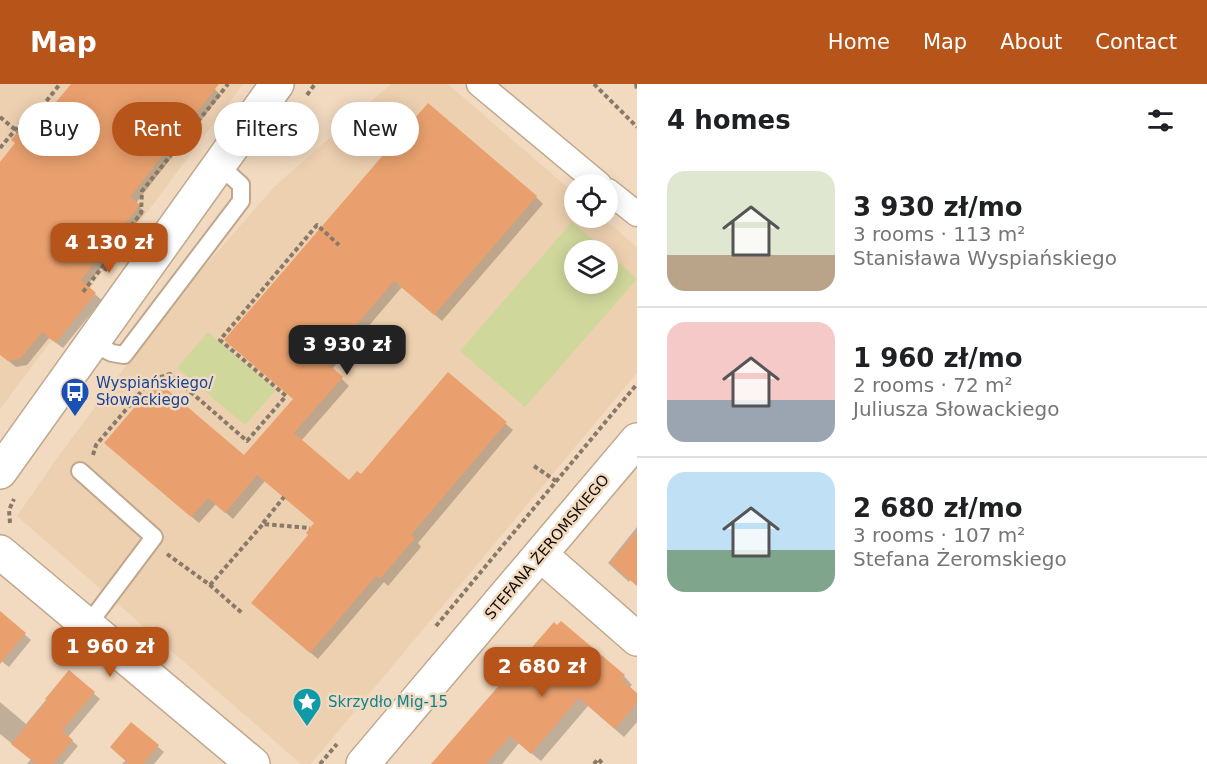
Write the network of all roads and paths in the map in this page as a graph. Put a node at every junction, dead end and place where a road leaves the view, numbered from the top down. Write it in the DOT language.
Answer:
graph roads {
  1 [pos="60,84"];
  2 [pos="228,84"];
  3 [pos="277,84"];
  4 [pos="479,84"];
  5 [pos="594,84"];
  6 [pos="636,84"];
  7 [pos="637,90"];
  8 [pos="0,117"];
  9 [pos="637,127"];
  10 [pos="17,130"];
  11 [pos="0,148"];
  12 [pos="587,174"];
  13 [pos="618,199"];
  14 [pos="637,214"];
  15 [pos="128,220"];
  16 [pos="132,223"];
  17 [pos="339,244"];
  18 [pos="107,261"];
  19 [pos="103,282"];
  20 [pos="83,292"];
  21 [pos="637,384"];
  22 [pos="637,440"];
  23 [pos="534,466"];
  24 [pos="0,472"];
  25 [pos="83,473"];
  26 [pos="556,481"];
  27 [pos="284,497"];
  28 [pos="263,524"];
  29 [pos="310,528"];
  30 [pos="150,543"];
  31 [pos="0,552"];
  32 [pos="541,555"];
  33 [pos="210,585"];
  34 [pos="242,613"];
  35 [pos="87,626"];
  36 [pos="431,632"];
  37 [pos="637,639"];
  38 [pos="342,738"];
  39 [pos="253,764"];
  40 [pos="320,764"];
  41 [pos="363,764"];
  42 [pos="594,764"];
  43 [pos="603,764"];
  1 -- 10 [label="path"];
  2 -- 16 [label="path"];
  3 -- 24 [label="street"];
  4 -- 12 [label="street"];
  5 -- 9 [label="path"];
  6 -- 7 [label="path"];
  8 -- 10 [label="path"];
  10 -- 11 [label="path"];
  13 -- 14 [label="street"];
  15 -- 16 [label="path"];
  16 -- 18 [label="path"];
  17 -- 25 [label="path"];
  18 -- 19 [label="path"];
  18 -- 20 [label="path"];
  21 -- 26 [label="path"];
  22 -- 32 [label="street, STEFANA ŻEROMSKIEGO"];
  23 -- 26 [label="path"];
  25 -- 30 [label="lane"];
  26 -- 36 [label="path"];
  27 -- 28 [label="path"];
  28 -- 29 [label="path"];
  28 -- 33 [label="path"];
  30 -- 33 [label="path"];
  30 -- 35 [label="lane"];
  31 -- 35 [label="street"];
  32 -- 37 [label="street"];
  32 -- 41 [label="street, STEFANA ŻEROMSKIEGO"];
  33 -- 34 [label="path"];
  35 -- 39 [label="street"];
  38 -- 40 [label="path"];
  42 -- 43 [label="path"];
}
